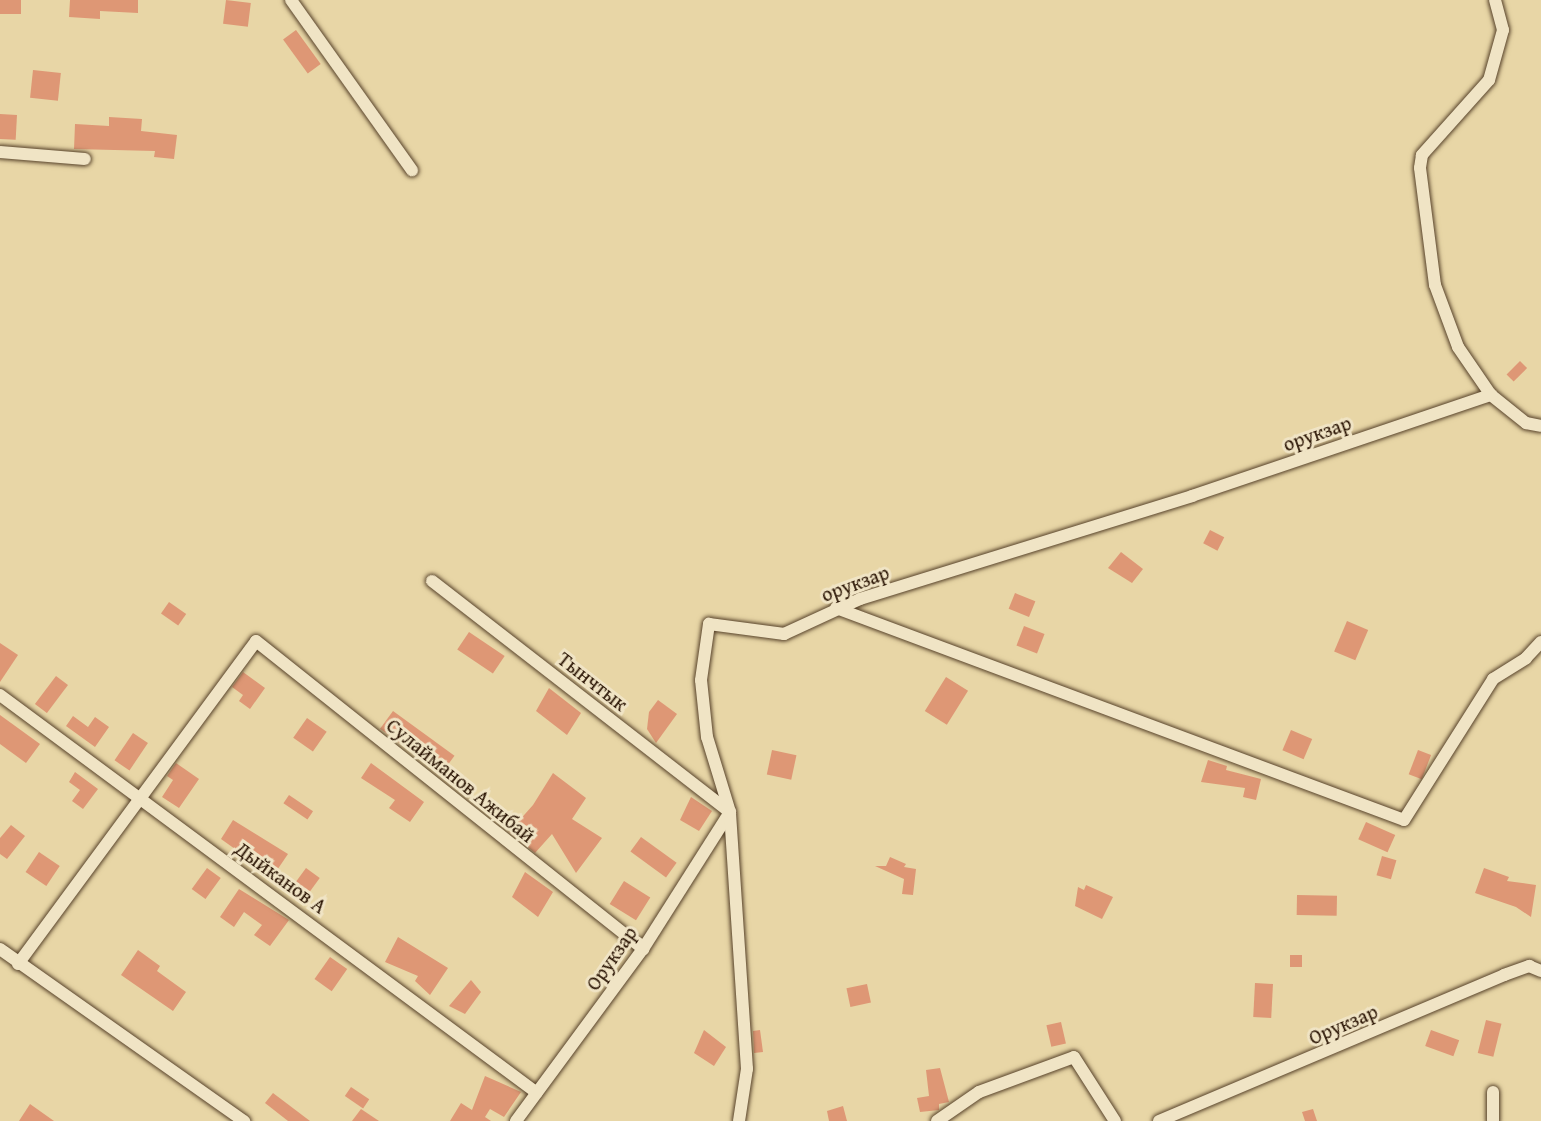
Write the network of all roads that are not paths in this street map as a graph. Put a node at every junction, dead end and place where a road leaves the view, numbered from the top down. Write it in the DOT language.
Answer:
graph roads {
  1 [pos="291,0"];
  2 [pos="1495,0"];
  3 [pos="0,153"];
  4 [pos="85,159"];
  5 [pos="412,170"];
  6 [pos="1491,395"];
  7 [pos="1541,426"];
  8 [pos="432,581"];
  9 [pos="836,608"];
  10 [pos="1541,642"];
  11 [pos="0,695"];
  12 [pos="141,800"];
  13 [pos="730,812"];
  14 [pos="0,949"];
  15 [pos="643,949"];
  16 [pos="18,964"];
  17 [pos="1541,971"];
  18 [pos="1493,1092"];
  19 [pos="537,1093"];
  20 [pos="244,1121"];
  21 [pos="516,1121"];
  22 [pos="739,1121"];
  23 [pos="937,1121"];
  24 [pos="1115,1121"];
  25 [pos="1159,1121"];
  26 [pos="1493,1121"];
  1 -- 5 [label="street"];
  2 -- 6 [label="street"];
  3 -- 4 [label="street"];
  6 -- 7 [label="street"];
  6 -- 9 [label="street, орукзар"];
  8 -- 13 [label="street, Тынчтык"];
  9 -- 10 [label="street"];
  9 -- 13 [label="street, орукзар"];
  11 -- 12 [label="street, Дыйканов А"];
  12 -- 15 [label="street, Сулайманов Ажибай"];
  12 -- 16 [label="street"];
  12 -- 19 [label="street, Дыйканов А"];
  13 -- 15 [label="street, Орукзар"];
  13 -- 22 [label="street, орукзар"];
  14 -- 16 [label="street"];
  15 -- 19 [label="street, Орукзар"];
  16 -- 20 [label="street"];
  17 -- 25 [label="street, Орукзар"];
  18 -- 26 [label="street"];
  19 -- 21 [label="street, Орукзар"];
  23 -- 24 [label="street"];
}
